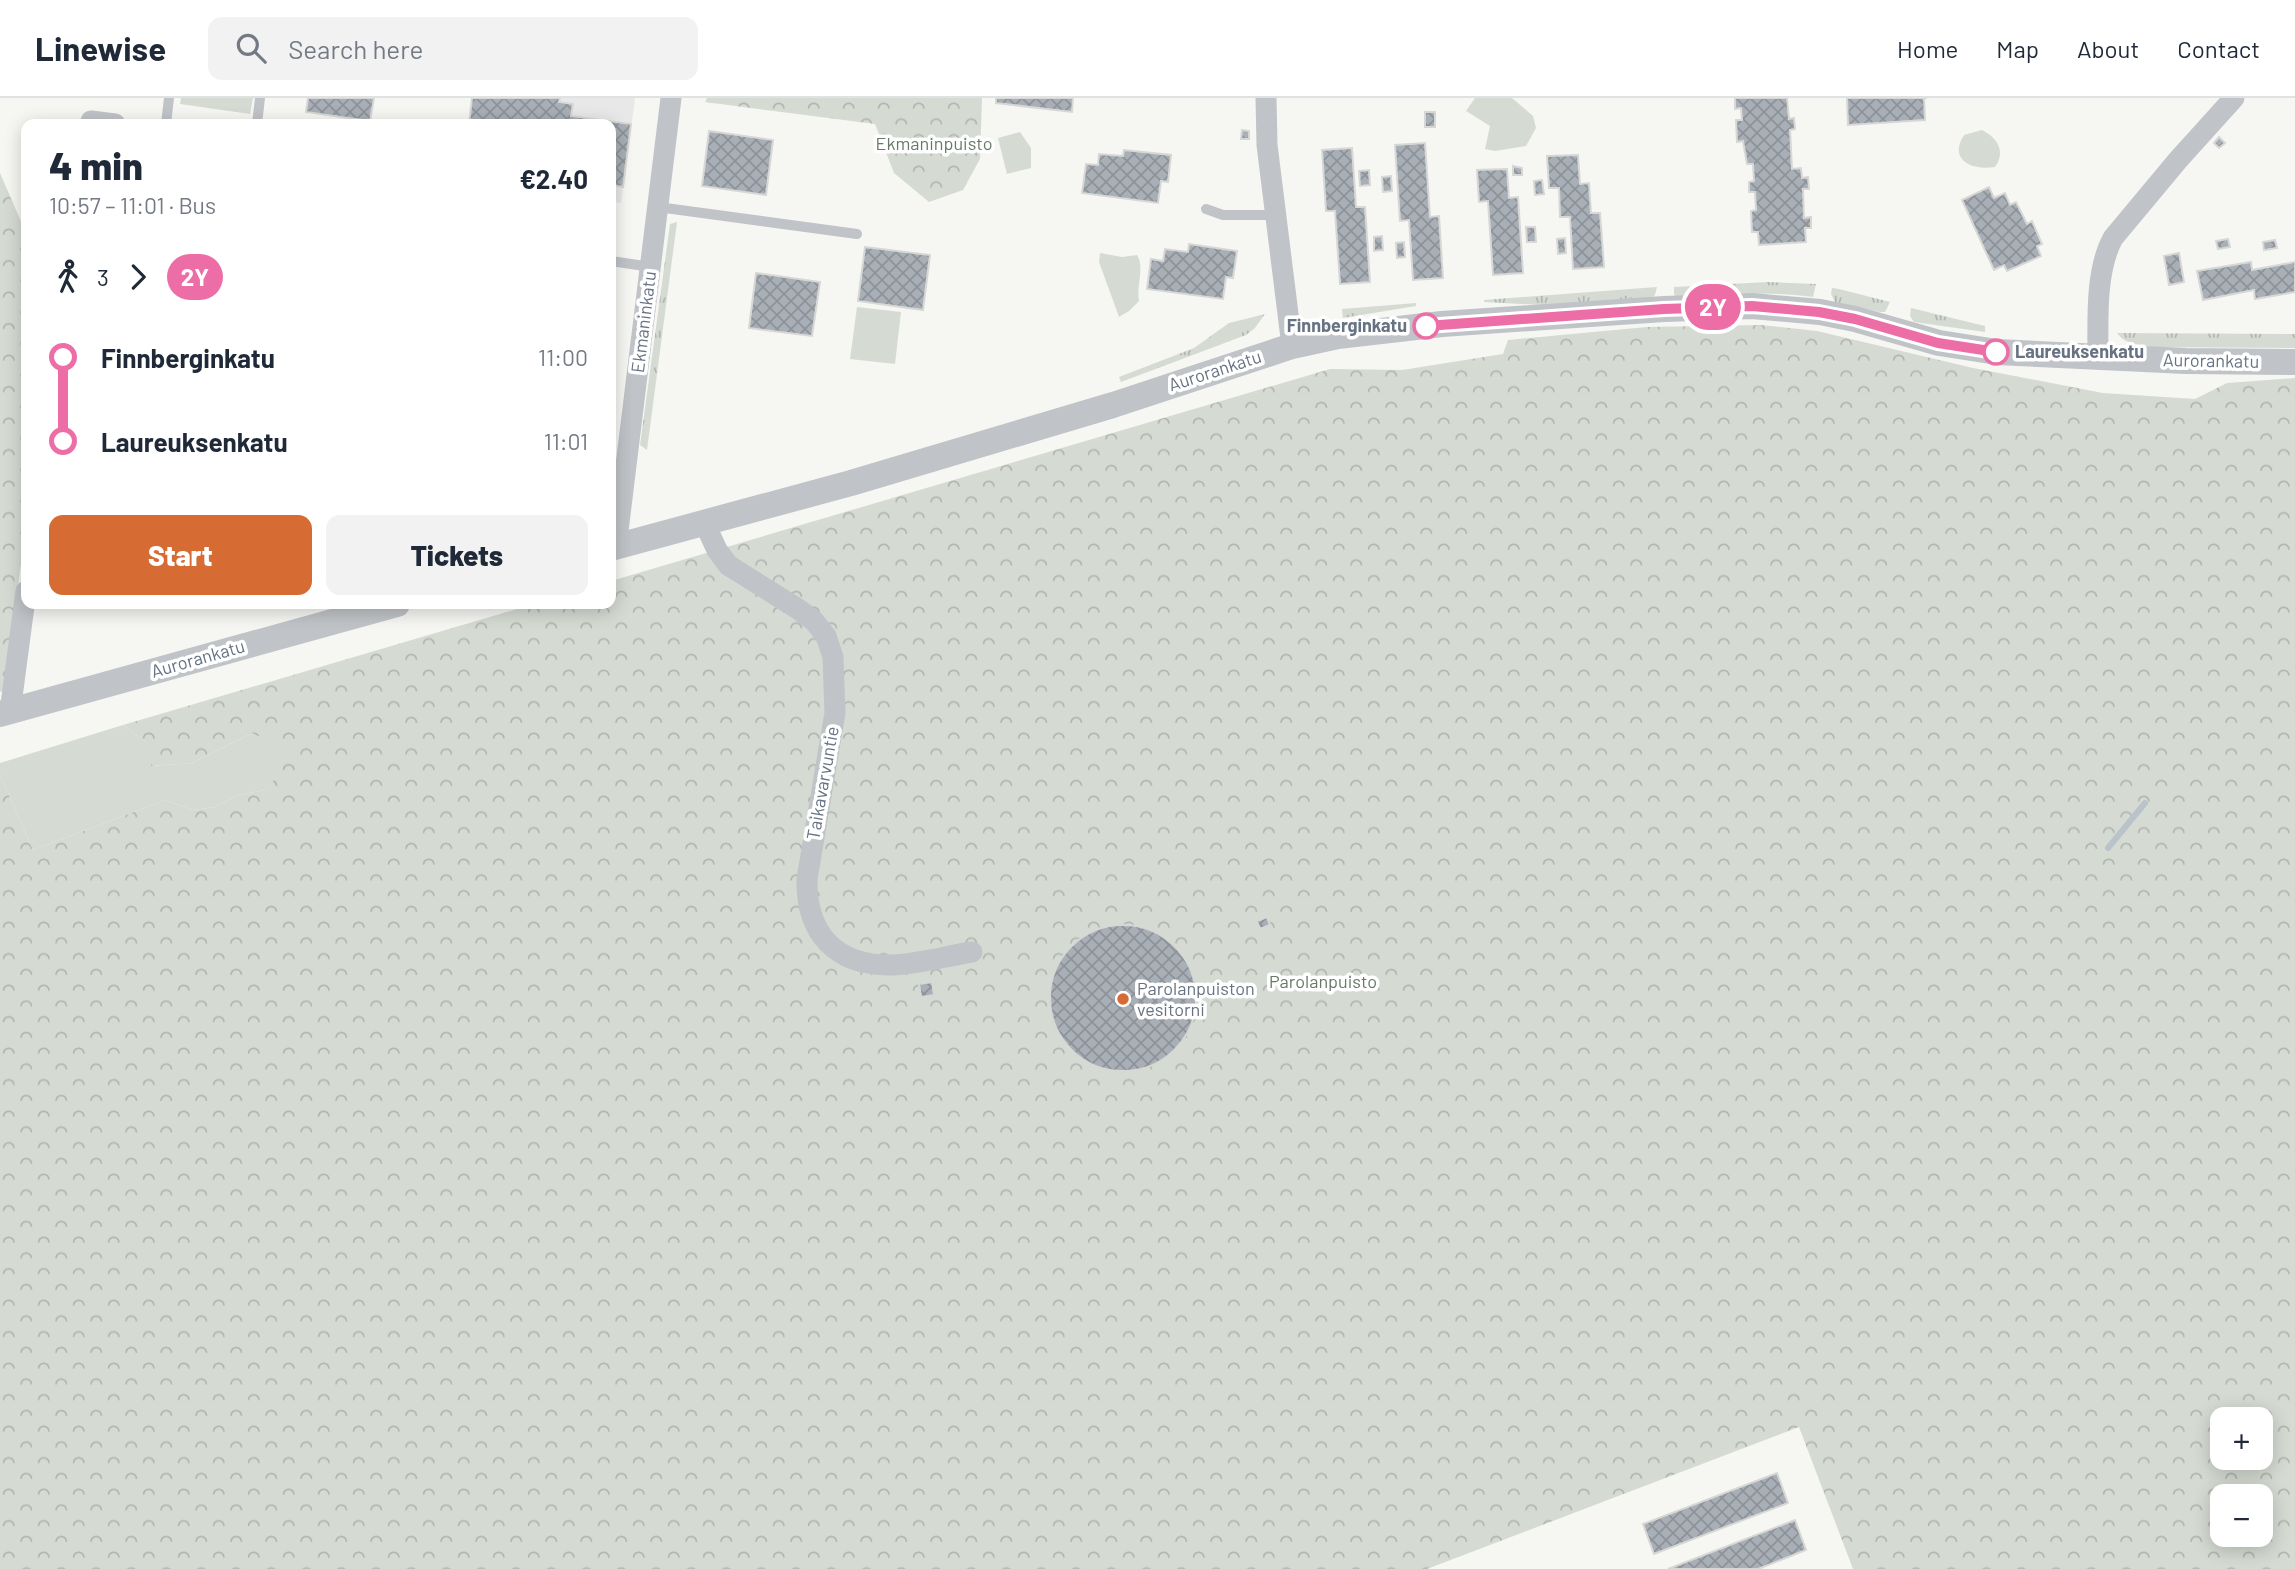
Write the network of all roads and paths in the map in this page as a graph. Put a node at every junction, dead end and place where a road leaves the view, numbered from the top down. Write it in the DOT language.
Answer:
graph roads {
  1 [pos="169,98"];
  2 [pos="260,98"];
  3 [pos="671,98"];
  4 [pos="1266,98"];
  5 [pos="2234,98"];
  6 [pos="167,119"];
  7 [pos="258,119"];
  8 [pos="658,207"];
  9 [pos="1206,209"];
  10 [pos="1275,215"];
  11 [pos="857,234"];
  12 [pos="616,262"];
  13 [pos="651,267"];
  14 [pos="1292,346"];
  15 [pos="2098,358"];
  16 [pos="2295,362"];
  17 [pos="705,524"];
  18 [pos="616,525"];
  19 [pos="616,546"];
  20 [pos="23,609"];
  21 [pos="379,609"];
  22 [pos="5,713"];
  23 [pos="972,952"];
  1 -- 6 [label="lane"];
  2 -- 7 [label="lane"];
  3 -- 8 [label="street, Ekmaninkatu"];
  4 -- 10 [label="street"];
  5 -- 15 [label="street"];
  8 -- 11 [label="lane"];
  8 -- 13 [label="street, Ekmaninkatu"];
  9 -- 10 [label="lane"];
  10 -- 14 [label="street"];
  12 -- 13 [label="lane"];
  13 -- 18 [label="street, Ekmaninkatu"];
  14 -- 15 [label="street, Aurorankatu"];
  14 -- 17 [label="street, Aurorankatu"];
  15 -- 16 [label="street, Aurorankatu"];
  17 -- 19 [label="street, Aurorankatu"];
  17 -- 23 [label="street, Taikavarvuntie"];
  20 -- 22 [label="street"];
  21 -- 22 [label="street, Aurorankatu"];
}
